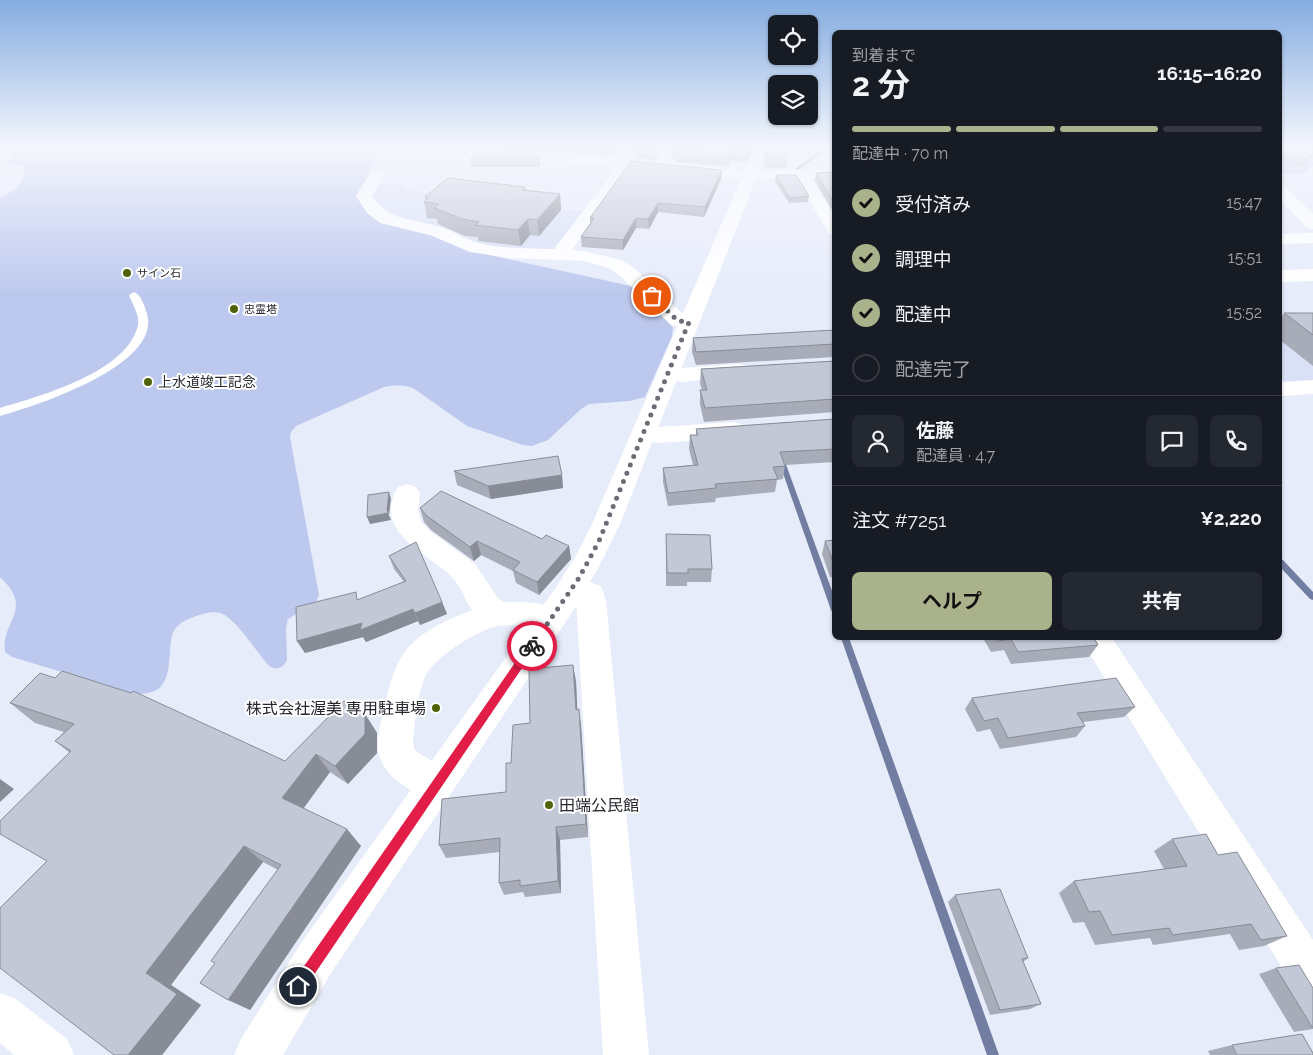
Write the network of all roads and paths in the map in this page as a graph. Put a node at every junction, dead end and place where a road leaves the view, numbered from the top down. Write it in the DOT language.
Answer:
graph roads {
  1 [pos="365,197"];
  2 [pos="597,197"];
  3 [pos="741,197"];
  4 [pos="815,197"];
  5 [pos="1287,197"];
  6 [pos="1313,224"];
  7 [pos="832,225"];
  8 [pos="1313,238"];
  9 [pos="1282,239"];
  10 [pos="560,254"];
  11 [pos="1313,275"];
  12 [pos="1282,276"];
  13 [pos="134,295"];
  14 [pos="689,322"];
  15 [pos="758,370"];
  16 [pos="668,373"];
  17 [pos="0,412"];
  18 [pos="756,428"];
  19 [pos="644,433"];
  20 [pos="407,493"];
  21 [pos="572,587"];
  22 [pos="497,613"];
  23 [pos="550,620"];
  24 [pos="1096,640"];
  25 [pos="436,784"];
  26 [pos="1313,979"];
  27 [pos="0,1016"];
  28 [pos="50,1055"];
  29 [pos="257,1055"];
  30 [pos="626,1055"];
  1 -- 10 [label="street"];
  2 -- 10 [label="street"];
  3 -- 14 [label="street"];
  4 -- 7 [label="street"];
  5 -- 6 [label="street"];
  8 -- 9 [label="street"];
  10 -- 14 [label="street"];
  11 -- 12 [label="street"];
  13 -- 17 [label="lane"];
  14 -- 16 [label="street"];
  15 -- 16 [label="street"];
  16 -- 19 [label="street"];
  18 -- 19 [label="street"];
  19 -- 21 [label="street"];
  20 -- 22 [label="street"];
  21 -- 23 [label="street"];
  21 -- 30 [label="street"];
  22 -- 23 [label="street"];
  22 -- 25 [label="street"];
  23 -- 25 [label="street"];
  24 -- 26 [label="street"];
  25 -- 29 [label="street"];
  27 -- 28 [label="street"];
}
